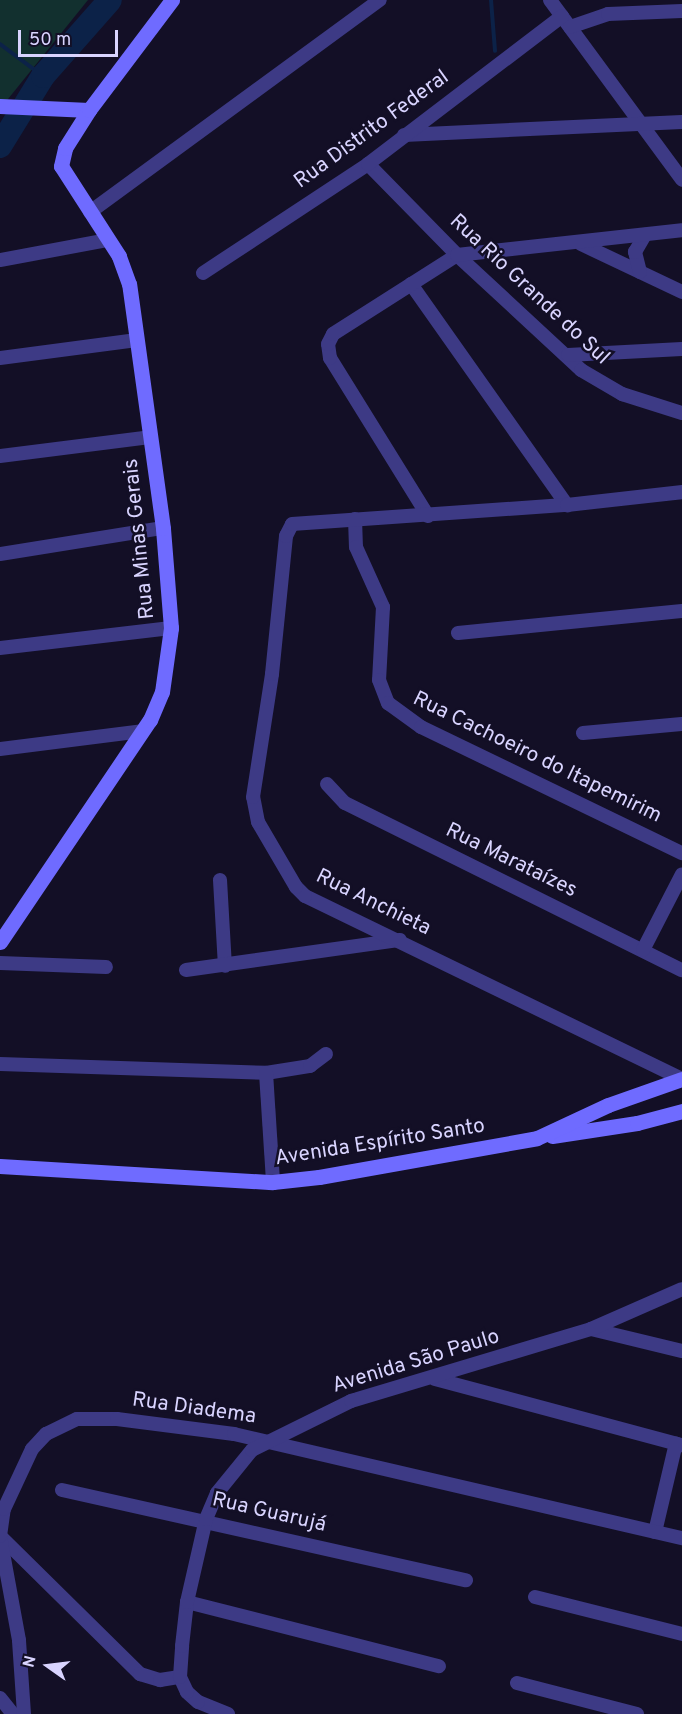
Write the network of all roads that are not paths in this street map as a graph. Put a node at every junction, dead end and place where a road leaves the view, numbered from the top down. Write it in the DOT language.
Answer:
graph roads {
  1 [pos="172,0"];
  2 [pos="380,0"];
  3 [pos="550,0"];
  4 [pos="682,11"];
  5 [pos="566,22"];
  6 [pos="4,106"];
  7 [pos="89,110"];
  8 [pos="682,122"];
  9 [pos="645,126"];
  10 [pos="404,135"];
  11 [pos="368,164"];
  12 [pos="682,180"];
  13 [pos="90,212"];
  14 [pos="682,230"];
  15 [pos="645,235"];
  16 [pos="108,240"];
  17 [pos="581,244"];
  18 [pos="457,255"];
  19 [pos="0,260"];
  20 [pos="203,273"];
  21 [pos="640,273"];
  22 [pos="411,284"];
  23 [pos="682,292"];
  24 [pos="137,340"];
  25 [pos="682,349"];
  26 [pos="568,355"];
  27 [pos="0,358"];
  28 [pos="682,413"];
  29 [pos="150,437"];
  30 [pos="0,456"];
  31 [pos="682,492"];
  32 [pos="567,505"];
  33 [pos="428,516"];
  34 [pos="355,519"];
  35 [pos="163,528"];
  36 [pos="0,554"];
  37 [pos="682,611"];
  38 [pos="171,628"];
  39 [pos="458,633"];
  40 [pos="0,648"];
  41 [pos="682,724"];
  42 [pos="142,731"];
  43 [pos="583,733"];
  44 [pos="0,749"];
  45 [pos="327,784"];
  46 [pos="682,853"];
  47 [pos="682,874"];
  48 [pos="220,880"];
  49 [pos="400,940"];
  50 [pos="0,942"];
  51 [pos="643,950"];
  52 [pos="0,963"];
  53 [pos="225,966"];
  54 [pos="106,967"];
  55 [pos="186,970"];
  56 [pos="682,970"];
  57 [pos="326,1054"];
  58 [pos="0,1064"];
  59 [pos="266,1073"];
  60 [pos="682,1079"];
  61 [pos="608,1105"];
  62 [pos="682,1111"];
  63 [pos="617,1127"];
  64 [pos="537,1138"];
  65 [pos="0,1166"];
  66 [pos="273,1182"];
  67 [pos="682,1289"];
  68 [pos="591,1329"];
  69 [pos="682,1351"];
  70 [pos="434,1379"];
  71 [pos="267,1441"];
  72 [pos="679,1444"];
  73 [pos="62,1490"];
  74 [pos="206,1520"];
  75 [pos="655,1532"];
  76 [pos="0,1536"];
  77 [pos="682,1538"];
  78 [pos="4,1580"];
  79 [pos="466,1580"];
  80 [pos="535,1597"];
  81 [pos="187,1602"];
  82 [pos="682,1634"];
  83 [pos="439,1665"];
  84 [pos="180,1677"];
  85 [pos="517,1683"];
  86 [pos="0,1698"];
  87 [pos="13,1714"];
  88 [pos="24,1714"];
  89 [pos="228,1714"];
  90 [pos="637,1714"];
  1 -- 7 [label="street"];
  2 -- 13 [label="street"];
  3 -- 5 [label="street"];
  4 -- 5 [label="street, Rua Distrito Federal"];
  5 -- 9 [label="street"];
  5 -- 10 [label="street, Rua Distrito Federal"];
  6 -- 7 [label="street"];
  7 -- 13 [label="street, Rua Minas Gerais"];
  8 -- 9 [label="street"];
  9 -- 10 [label="street"];
  9 -- 12 [label="street"];
  10 -- 11 [label="street, Rua Distrito Federal"];
  11 -- 18 [label="street, Rua Rio Grande do Sul"];
  11 -- 20 [label="street, Rua Distrito Federal"];
  13 -- 16 [label="street, Rua Minas Gerais"];
  14 -- 15 [label="street"];
  15 -- 17 [label="street"];
  15 -- 21 [label="street"];
  16 -- 19 [label="street"];
  16 -- 24 [label="street, Rua Minas Gerais"];
  17 -- 18 [label="street"];
  17 -- 21 [label="street"];
  18 -- 22 [label="street"];
  18 -- 26 [label="street, Rua Rio Grande do Sul"];
  21 -- 23 [label="street"];
  22 -- 32 [label="street"];
  22 -- 33 [label="street"];
  24 -- 27 [label="street"];
  24 -- 29 [label="street, Rua Minas Gerais"];
  25 -- 26 [label="street"];
  26 -- 28 [label="street, Rua Rio Grande do Sul"];
  29 -- 30 [label="street"];
  29 -- 35 [label="street, Rua Minas Gerais"];
  31 -- 32 [label="street"];
  32 -- 33 [label="street"];
  33 -- 34 [label="street"];
  34 -- 46 [label="street, Rua Cachoeiro do Itapemirim"];
  34 -- 49 [label="street, Rua Anchieta"];
  35 -- 36 [label="street"];
  35 -- 38 [label="street, Rua Minas Gerais"];
  37 -- 39 [label="street"];
  38 -- 40 [label="street"];
  38 -- 42 [label="street, Rua Minas Gerais"];
  41 -- 43 [label="street"];
  42 -- 44 [label="street"];
  42 -- 50 [label="street, Rua Minas Gerais"];
  45 -- 51 [label="street, Rua Marataízes"];
  47 -- 51 [label="street"];
  48 -- 53 [label="street"];
  49 -- 53 [label="street"];
  49 -- 60 [label="street, Rua Anchieta"];
  51 -- 56 [label="street, Rua Marataízes"];
  52 -- 54 [label="street"];
  53 -- 55 [label="street"];
  57 -- 59 [label="street"];
  58 -- 59 [label="street"];
  59 -- 66 [label="street"];
  60 -- 61 [label="street, Avenida Espírito Santo"];
  61 -- 63 [label="street"];
  61 -- 64 [label="street, Avenida Espírito Santo"];
  62 -- 63 [label="street"];
  63 -- 64 [label="street"];
  64 -- 66 [label="street, Avenida Espírito Santo"];
  65 -- 66 [label="street, Avenida Espírito Santo"];
  67 -- 68 [label="street, Avenida São Paulo"];
  68 -- 69 [label="street"];
  68 -- 70 [label="street, Avenida São Paulo"];
  70 -- 71 [label="street, Avenida São Paulo"];
  70 -- 72 [label="street"];
  71 -- 74 [label="street, Avenida São Paulo"];
  71 -- 75 [label="street, Rua Diadema"];
  71 -- 76 [label="street, Rua Diadema"];
  72 -- 75 [label="street"];
  73 -- 74 [label="street, Rua Guarujá"];
  74 -- 79 [label="street, Rua Guarujá"];
  74 -- 81 [label="street, Avenida São Paulo"];
  75 -- 77 [label="street, Rua Diadema"];
  76 -- 78 [label="street"];
  76 -- 84 [label="street"];
  78 -- 88 [label="street"];
  80 -- 82 [label="street"];
  81 -- 83 [label="street"];
  81 -- 84 [label="street, Avenida São Paulo"];
  84 -- 89 [label="street"];
  85 -- 90 [label="street"];
  86 -- 87 [label="street"];
}
